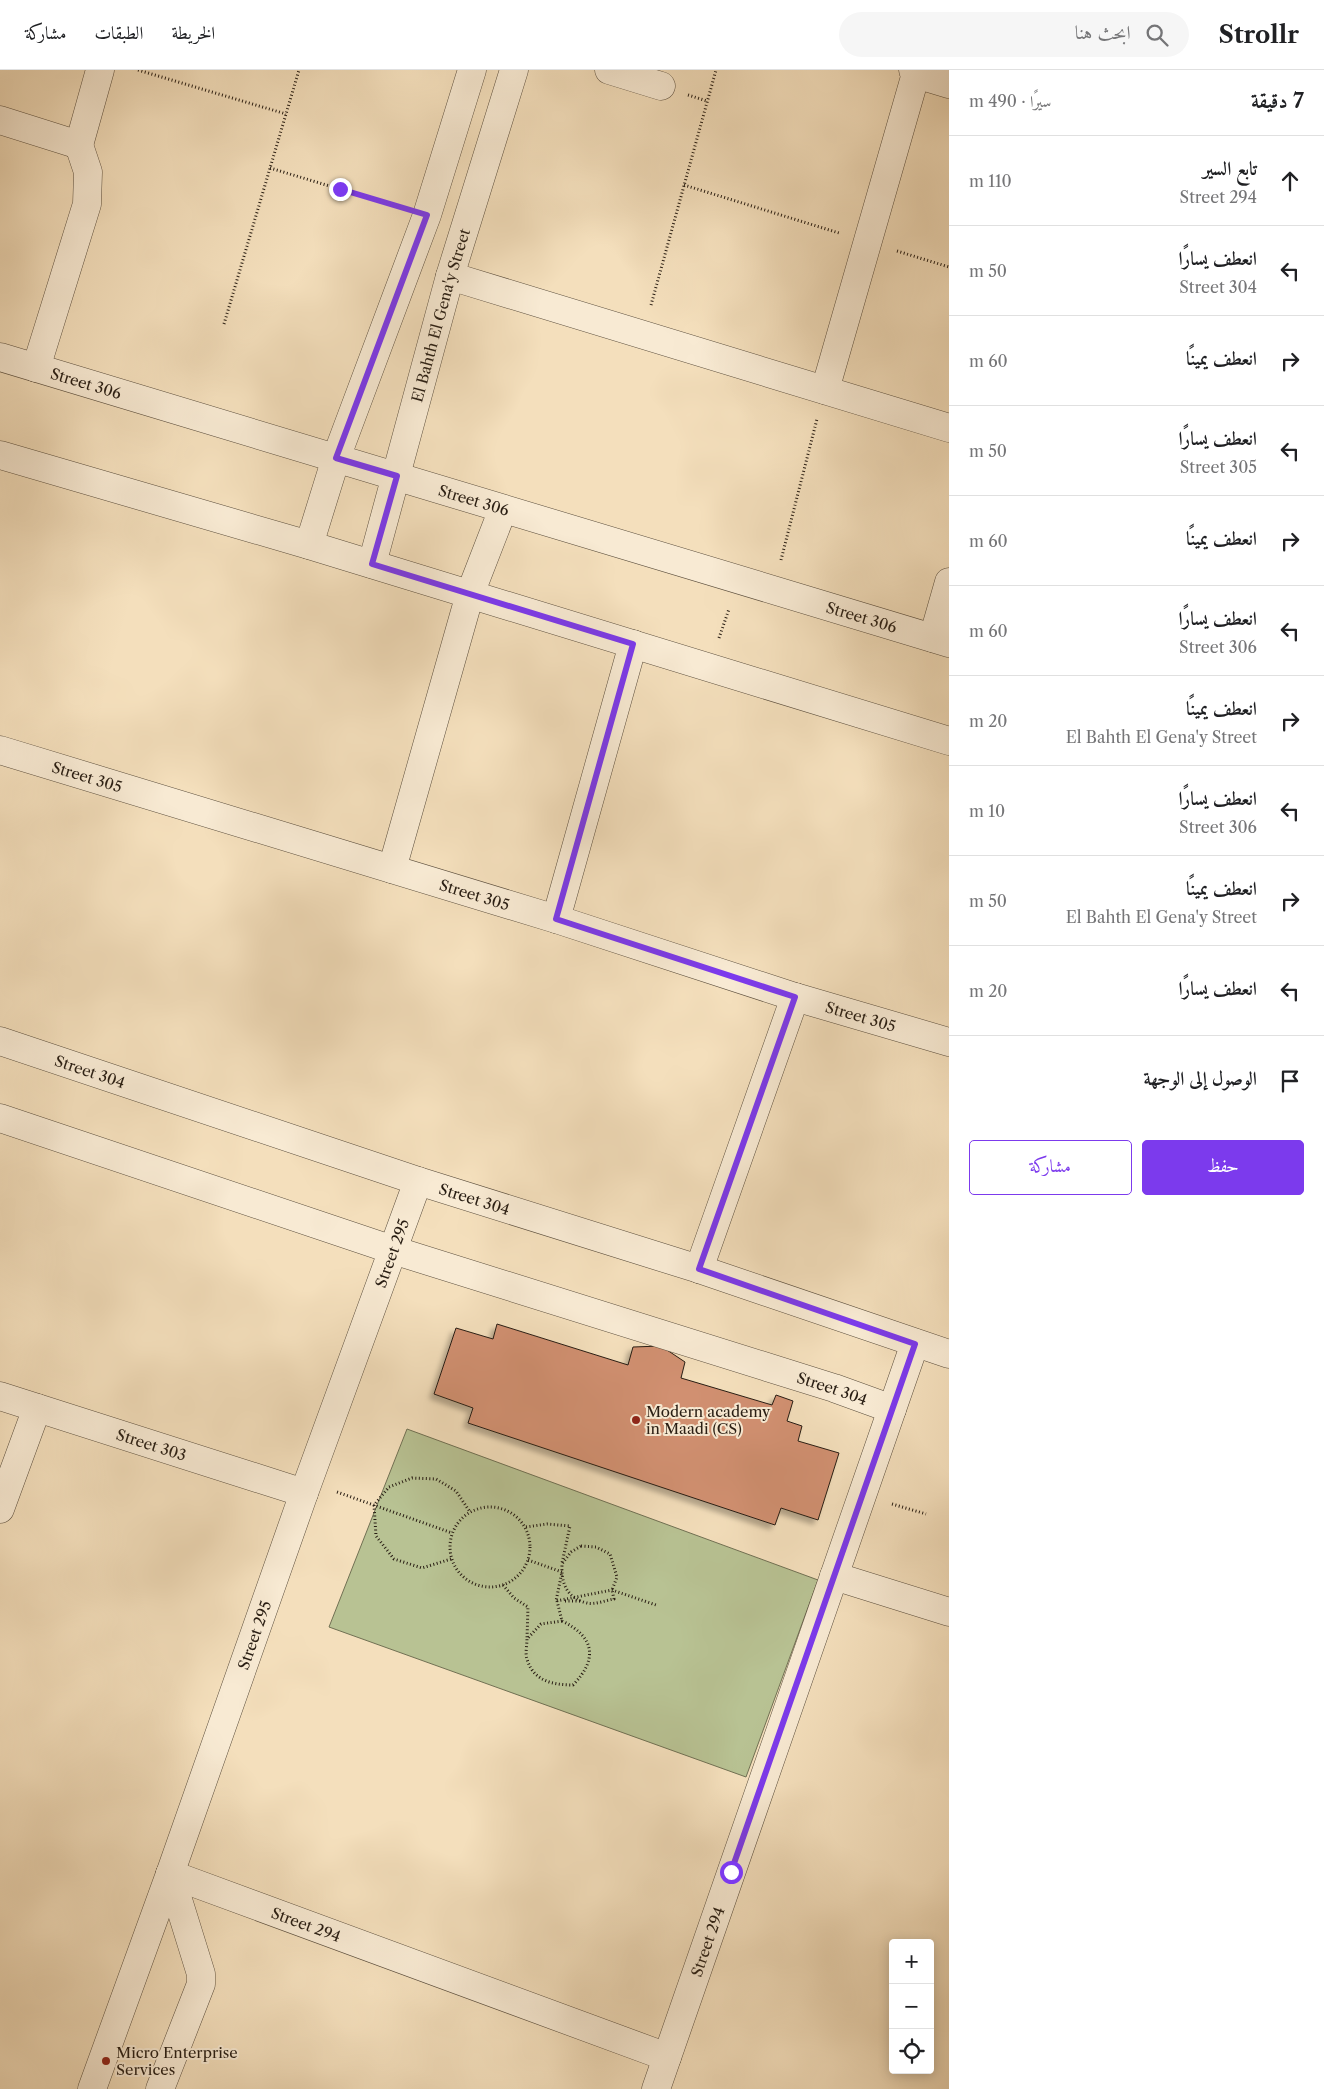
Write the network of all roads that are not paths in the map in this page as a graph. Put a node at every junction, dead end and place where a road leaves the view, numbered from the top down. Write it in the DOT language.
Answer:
graph roads {
  1 [pos="100,70"];
  2 [pos="472,70"];
  3 [pos="514,70"];
  4 [pos="609,70"];
  5 [pos="915,71"];
  6 [pos="949,84"];
  7 [pos="662,86"];
  8 [pos="0,120"];
  9 [pos="79,145"];
  10 [pos="450,276"];
  11 [pos="0,357"];
  12 [pos="36,368"];
  13 [pos="825,390"];
  14 [pos="949,428"];
  15 [pos="0,455"];
  16 [pos="336,458"];
  17 [pos="397,476"];
  18 [pos="503,509"];
  19 [pos="309,545"];
  20 [pos="372,564"];
  21 [pos="949,582"];
  22 [pos="470,594"];
  23 [pos="941,641"];
  24 [pos="633,644"];
  25 [pos="949,741"];
  26 [pos="0,750"];
  27 [pos="392,869"];
  28 [pos="556,919"];
  29 [pos="795,997"];
  30 [pos="0,1041"];
  31 [pos="949,1042"];
  32 [pos="0,1118"];
  33 [pos="418,1180"];
  34 [pos="393,1250"];
  35 [pos="699,1269"];
  36 [pos="915,1344"];
  37 [pos="949,1354"];
  38 [pos="0,1396"];
  39 [pos="37,1408"];
  40 [pos="892,1409"];
  41 [pos="306,1487"];
  42 [pos="0,1509"];
  43 [pos="834,1576"];
  44 [pos="949,1612"];
  45 [pos="170,1874"];
  46 [pos="667,2057"];
  47 [pos="92,2089"];
  48 [pos="160,2089"];
  49 [pos="656,2089"];
  1 -- 9 [label="street"];
  2 -- 16 [label="street"];
  3 -- 10 [label="street, El Bahth El Gena'y Street"];
  4 -- 7 [label="street"];
  5 -- 6 [label="street"];
  5 -- 13 [label="street"];
  8 -- 9 [label="street"];
  9 -- 12 [label="street"];
  10 -- 13 [label="street"];
  10 -- 17 [label="street, El Bahth El Gena'y Street"];
  11 -- 12 [label="street, Street 306"];
  12 -- 16 [label="street, Street 306"];
  13 -- 14 [label="street"];
  15 -- 19 [label="street"];
  16 -- 17 [label="street, Street 306"];
  16 -- 19 [label="street"];
  17 -- 18 [label="street, Street 306"];
  17 -- 20 [label="street, El Bahth El Gena'y Street"];
  18 -- 22 [label="street"];
  18 -- 23 [label="street, Street 306"];
  19 -- 20 [label="street"];
  20 -- 22 [label="street"];
  21 -- 23 [label="street"];
  22 -- 24 [label="street"];
  22 -- 27 [label="street"];
  24 -- 25 [label="street"];
  24 -- 28 [label="street"];
  26 -- 27 [label="street, Street 305"];
  27 -- 28 [label="street, Street 305"];
  28 -- 29 [label="street, Street 305"];
  29 -- 31 [label="street, Street 305"];
  29 -- 35 [label="street"];
  30 -- 33 [label="street, Street 304"];
  32 -- 34 [label="street, Street 304"];
  33 -- 34 [label="street, Street 295"];
  33 -- 35 [label="street, Street 304"];
  34 -- 40 [label="street, Street 304"];
  34 -- 41 [label="street, Street 295"];
  35 -- 36 [label="street, Street 304"];
  36 -- 37 [label="street, Street 304"];
  36 -- 40 [label="street, Street 294"];
  38 -- 39 [label="street, Street 303"];
  39 -- 41 [label="street, Street 303"];
  39 -- 42 [label="street"];
  40 -- 43 [label="street, Street 294"];
  41 -- 45 [label="street, Street 295"];
  43 -- 44 [label="street"];
  43 -- 46 [label="street, Street 294"];
  45 -- 46 [label="street, Street 294"];
  45 -- 47 [label="street, Street 295"];
  45 -- 48 [label="street"];
  46 -- 49 [label="street, Street 294"];
}
